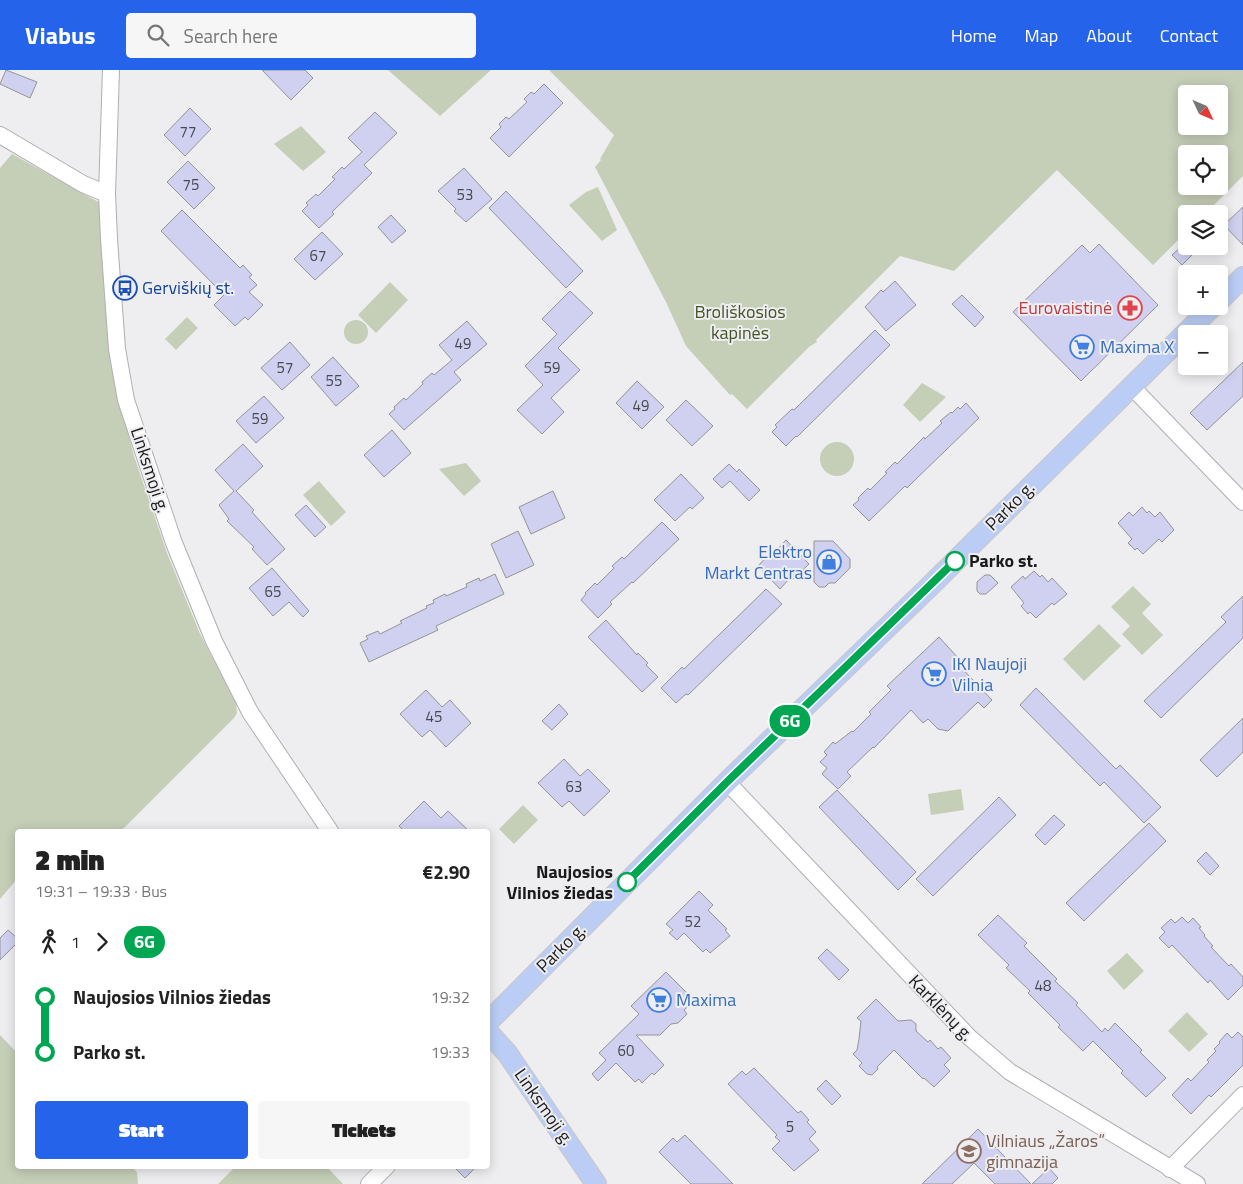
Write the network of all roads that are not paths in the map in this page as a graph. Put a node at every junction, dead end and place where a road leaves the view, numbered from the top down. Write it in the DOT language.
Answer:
graph roads {
  1 [pos="111,70"];
  2 [pos="0,135"];
  3 [pos="107,194"];
  4 [pos="1243,277"];
  5 [pos="1228,292"];
  6 [pos="1204,315"];
  7 [pos="1131,386"];
  8 [pos="1243,502"];
  9 [pos="727,782"];
  10 [pos="329,829"];
  11 [pos="490,1020"];
  12 [pos="490,1034"];
  13 [pos="1243,1095"];
  14 [pos="384,1169"];
  15 [pos="1170,1169"];
  16 [pos="369,1184"];
  17 [pos="596,1184"];
  18 [pos="1197,1184"];
  1 -- 3 [label="street, Linksmoji g."];
  2 -- 3 [label="street"];
  3 -- 10 [label="street, Linksmoji g."];
  4 -- 5 [label="main road"];
  6 -- 7 [label="main road, Parko g."];
  7 -- 8 [label="street"];
  7 -- 9 [label="main road, Parko g."];
  9 -- 11 [label="main road, Parko g."];
  9 -- 15 [label="street, Karklėnų g."];
  12 -- 17 [label="main road, Linksmoji g."];
  13 -- 15 [label="street"];
  14 -- 16 [label="street"];
  15 -- 18 [label="street, Karklėnų g."];
}
